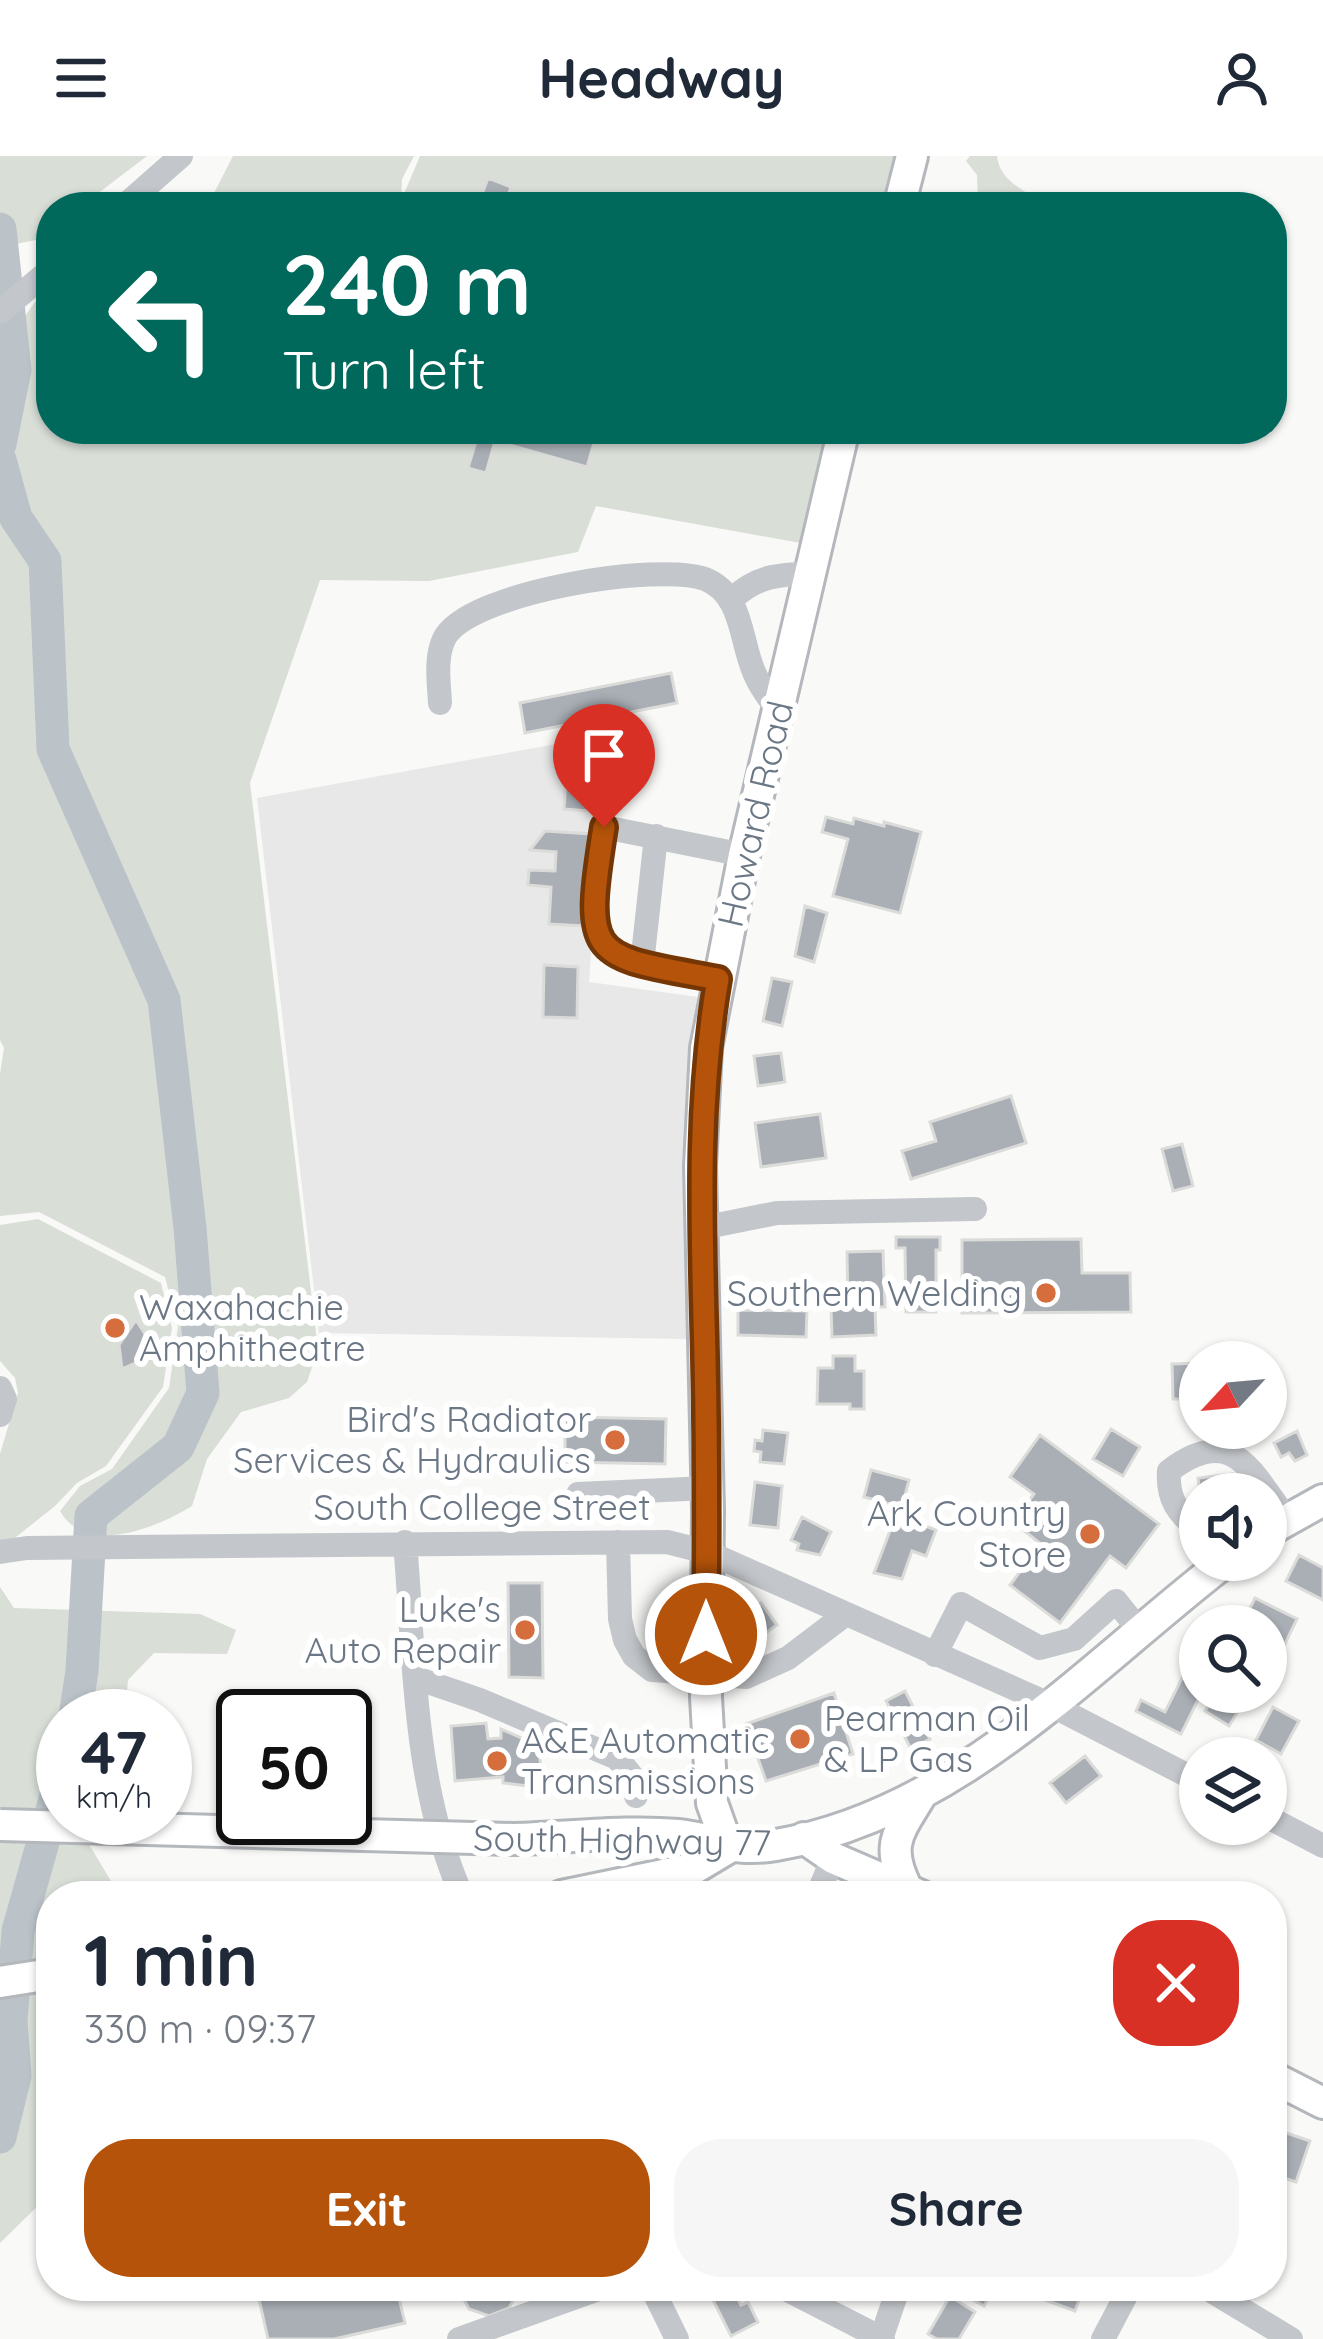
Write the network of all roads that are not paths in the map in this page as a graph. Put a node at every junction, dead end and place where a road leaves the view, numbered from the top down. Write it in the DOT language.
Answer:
graph roads {
  1 [pos="182,156"];
  2 [pos="912,156"];
  3 [pos="140,192"];
  4 [pos="903,192"];
  5 [pos="36,282"];
  6 [pos="0,313"];
  7 [pos="841,444"];
  8 [pos="811,574"];
  9 [pos="732,599"];
  10 [pos="440,703"];
  11 [pos="779,711"];
  12 [pos="656,836"];
  13 [pos="744,855"];
  14 [pos="641,964"];
  15 [pos="718,979"];
  16 [pos="975,1209"];
  17 [pos="702,1228"];
  18 [pos="0,1388"];
  19 [pos="0,1415"];
  20 [pos="1249,1473"];
  21 [pos="708,1487"];
  22 [pos="578,1494"];
  23 [pos="1323,1500"];
  24 [pos="1179,1514"];
  25 [pos="1287,1520"];
  26 [pos="405,1542"];
  27 [pos="618,1542"];
  28 [pos="0,1552"];
  29 [pos="707,1552"];
  30 [pos="1200,1581"];
  31 [pos="846,1614"];
  32 [pos="1138,1630"];
  33 [pos="935,1654"];
  34 [pos="706,1676"];
  35 [pos="416,1678"];
  36 [pos="1049,1704"];
  37 [pos="1179,1771"];
  38 [pos="922,1793"];
  39 [pos="636,1796"];
  40 [pos="0,1826"];
  41 [pos="1287,1827"];
  42 [pos="804,1838"];
  43 [pos="1323,1846"];
  44 [pos="728,1848"];
  45 [pos="833,1858"];
  46 [pos="455,1881"];
  47 [pos="637,1881"];
  48 [pos="823,1881"];
  49 [pos="888,1881"];
  50 [pos="906,1881"];
  51 [pos="36,1976"];
  52 [pos="0,1982"];
  53 [pos="1287,2085"];
  54 [pos="1323,2103"];
  55 [pos="565,2301"];
  56 [pos="658,2301"];
  57 [pos="809,2301"];
  58 [pos="894,2301"];
  59 [pos="1123,2301"];
  60 [pos="1229,2301"];
  61 [pos="459,2339"];
  62 [pos="677,2339"];
  63 [pos="882,2339"];
  64 [pos="1102,2339"];
  65 [pos="1291,2339"];
  1 -- 3 [label="street"];
  2 -- 4 [label="main road"];
  5 -- 6 [label="street"];
  7 -- 8 [label="main road, Howard Road"];
  8 -- 9 [label="street"];
  8 -- 11 [label="main road, Howard Road"];
  9 -- 10 [label="street"];
  9 -- 11 [label="street"];
  11 -- 13 [label="main road, Howard Road"];
  12 -- 13 [label="street"];
  12 -- 14 [label="street"];
  12 -- 14 [label="street"];
  13 -- 15 [label="main road, Howard Road"];
  14 -- 15 [label="street"];
  15 -- 17 [label="main road, Howard Road"];
  16 -- 17 [label="street"];
  17 -- 21 [label="main road, Howard Road"];
  18 -- 19 [label="street"];
  20 -- 24 [label="street"];
  21 -- 22 [label="street"];
  21 -- 29 [label="main road, Howard Road"];
  23 -- 25 [label="main road"];
  26 -- 27 [label="street, South College Street"];
  26 -- 28 [label="street, South College Street"];
  26 -- 35 [label="street"];
  27 -- 29 [label="street, South College Street"];
  27 -- 34 [label="street"];
  29 -- 31 [label="street, South College Street"];
  29 -- 34 [label="main road, Howard Road"];
  30 -- 32 [label="main road, South Highway 77"];
  31 -- 33 [label="street, South College Street"];
  31 -- 34 [label="street"];
  32 -- 33 [label="street"];
  32 -- 36 [label="main road, South Highway 77"];
  33 -- 36 [label="street, South College Street"];
  34 -- 44 [label="main road, Howard Road"];
  35 -- 39 [label="street"];
  35 -- 46 [label="street"];
  36 -- 37 [label="street, South College Street"];
  36 -- 38 [label="main road, South Highway 77"];
  38 -- 42 [label="main road, South Highway 77"];
  38 -- 50 [label="main road"];
  40 -- 44 [label="main road, South Highway 77, bridge"];
  41 -- 43 [label="street"];
  42 -- 44 [label="main road, South Highway 77"];
  42 -- 45 [label="main road"];
  44 -- 47 [label="main road"];
  45 -- 48 [label="street"];
  45 -- 49 [label="main road"];
  51 -- 52 [label="main road"];
  53 -- 54 [label="main road"];
  55 -- 61 [label="street"];
  56 -- 62 [label="street"];
  57 -- 63 [label="street"];
  58 -- 63 [label="street"];
  59 -- 64 [label="street"];
  60 -- 65 [label="street"];
}
